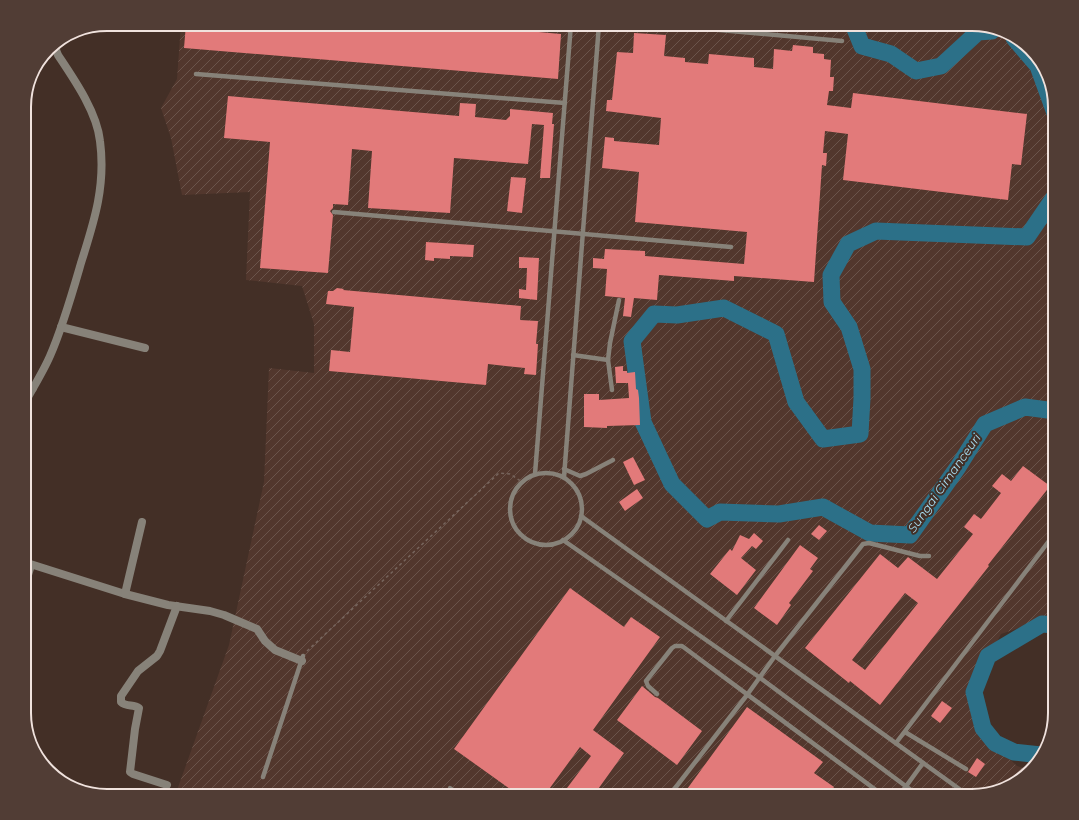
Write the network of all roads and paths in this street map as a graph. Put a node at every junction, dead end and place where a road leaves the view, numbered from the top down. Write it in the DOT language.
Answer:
graph roads {
  1 [pos="570,31"];
  2 [pos="598,31"];
  3 [pos="726,31"];
  4 [pos="842,42"];
  5 [pos="56,51"];
  6 [pos="196,74"];
  7 [pos="565,103"];
  8 [pos="334,212"];
  9 [pos="554,231"];
  10 [pos="583,234"];
  11 [pos="731,247"];
  12 [pos="618,300"];
  13 [pos="61,327"];
  14 [pos="145,348"];
  15 [pos="573,355"];
  16 [pos="608,360"];
  17 [pos="31,383"];
  18 [pos="612,390"];
  19 [pos="613,460"];
  20 [pos="564,469"];
  21 [pos="535,474"];
  22 [pos="564,477"];
  23 [pos="522,482"];
  24 [pos="581,516"];
  25 [pos="142,522"];
  26 [pos="563,540"];
  27 [pos="788,540"];
  28 [pos="1048,542"];
  29 [pos="930,556"];
  30 [pos="31,565"];
  31 [pos="125,594"];
  32 [pos="177,606"];
  33 [pos="726,621"];
  34 [pos="775,656"];
  35 [pos="303,659"];
  36 [pos="759,677"];
  37 [pos="657,694"];
  38 [pos="747,695"];
  39 [pos="905,732"];
  40 [pos="896,743"];
  41 [pos="923,763"];
  42 [pos="966,769"];
  43 [pos="263,777"];
  44 [pos="167,785"];
  45 [pos="906,786"];
  46 [pos="674,789"];
  47 [pos="875,789"];
  48 [pos="904,789"];
  49 [pos="910,789"];
  50 [pos="959,789"];
  1 -- 7 [label="lane"];
  2 -- 10 [label="lane"];
  3 -- 4 [label="lane"];
  5 -- 13 [label="street"];
  6 -- 7 [label="lane"];
  7 -- 9 [label="lane"];
  8 -- 9 [label="lane"];
  9 -- 10 [label="lane"];
  9 -- 21 [label="lane"];
  10 -- 11 [label="lane"];
  10 -- 15 [label="lane"];
  12 -- 16 [label="lane"];
  13 -- 14 [label="street"];
  13 -- 17 [label="street"];
  15 -- 16 [label="lane"];
  15 -- 20 [label="lane"];
  16 -- 18 [label="lane"];
  19 -- 20 [label="lane"];
  20 -- 22 [label="lane"];
  21 -- 22 [label="lane"];
  21 -- 23 [label="lane"];
  22 -- 24 [label="lane"];
  23 -- 26 [label="lane"];
  23 -- 35 [label="path"];
  24 -- 26 [label="lane"];
  24 -- 33 [label="lane"];
  25 -- 31 [label="street"];
  26 -- 36 [label="lane"];
  27 -- 33 [label="lane"];
  28 -- 39 [label="lane"];
  29 -- 34 [label="lane"];
  30 -- 31 [label="street"];
  31 -- 32 [label="street"];
  32 -- 35 [label="street"];
  32 -- 44 [label="street"];
  33 -- 34 [label="lane"];
  34 -- 36 [label="lane"];
  34 -- 40 [label="lane"];
  35 -- 43 [label="lane"];
  36 -- 38 [label="lane"];
  36 -- 45 [label="lane"];
  37 -- 38 [label="lane"];
  38 -- 46 [label="lane"];
  38 -- 47 [label="lane"];
  39 -- 40 [label="lane"];
  39 -- 42 [label="lane"];
  40 -- 41 [label="lane"];
  41 -- 45 [label="lane"];
  41 -- 50 [label="lane"];
  45 -- 48 [label="lane"];
  45 -- 49 [label="lane"];
}
